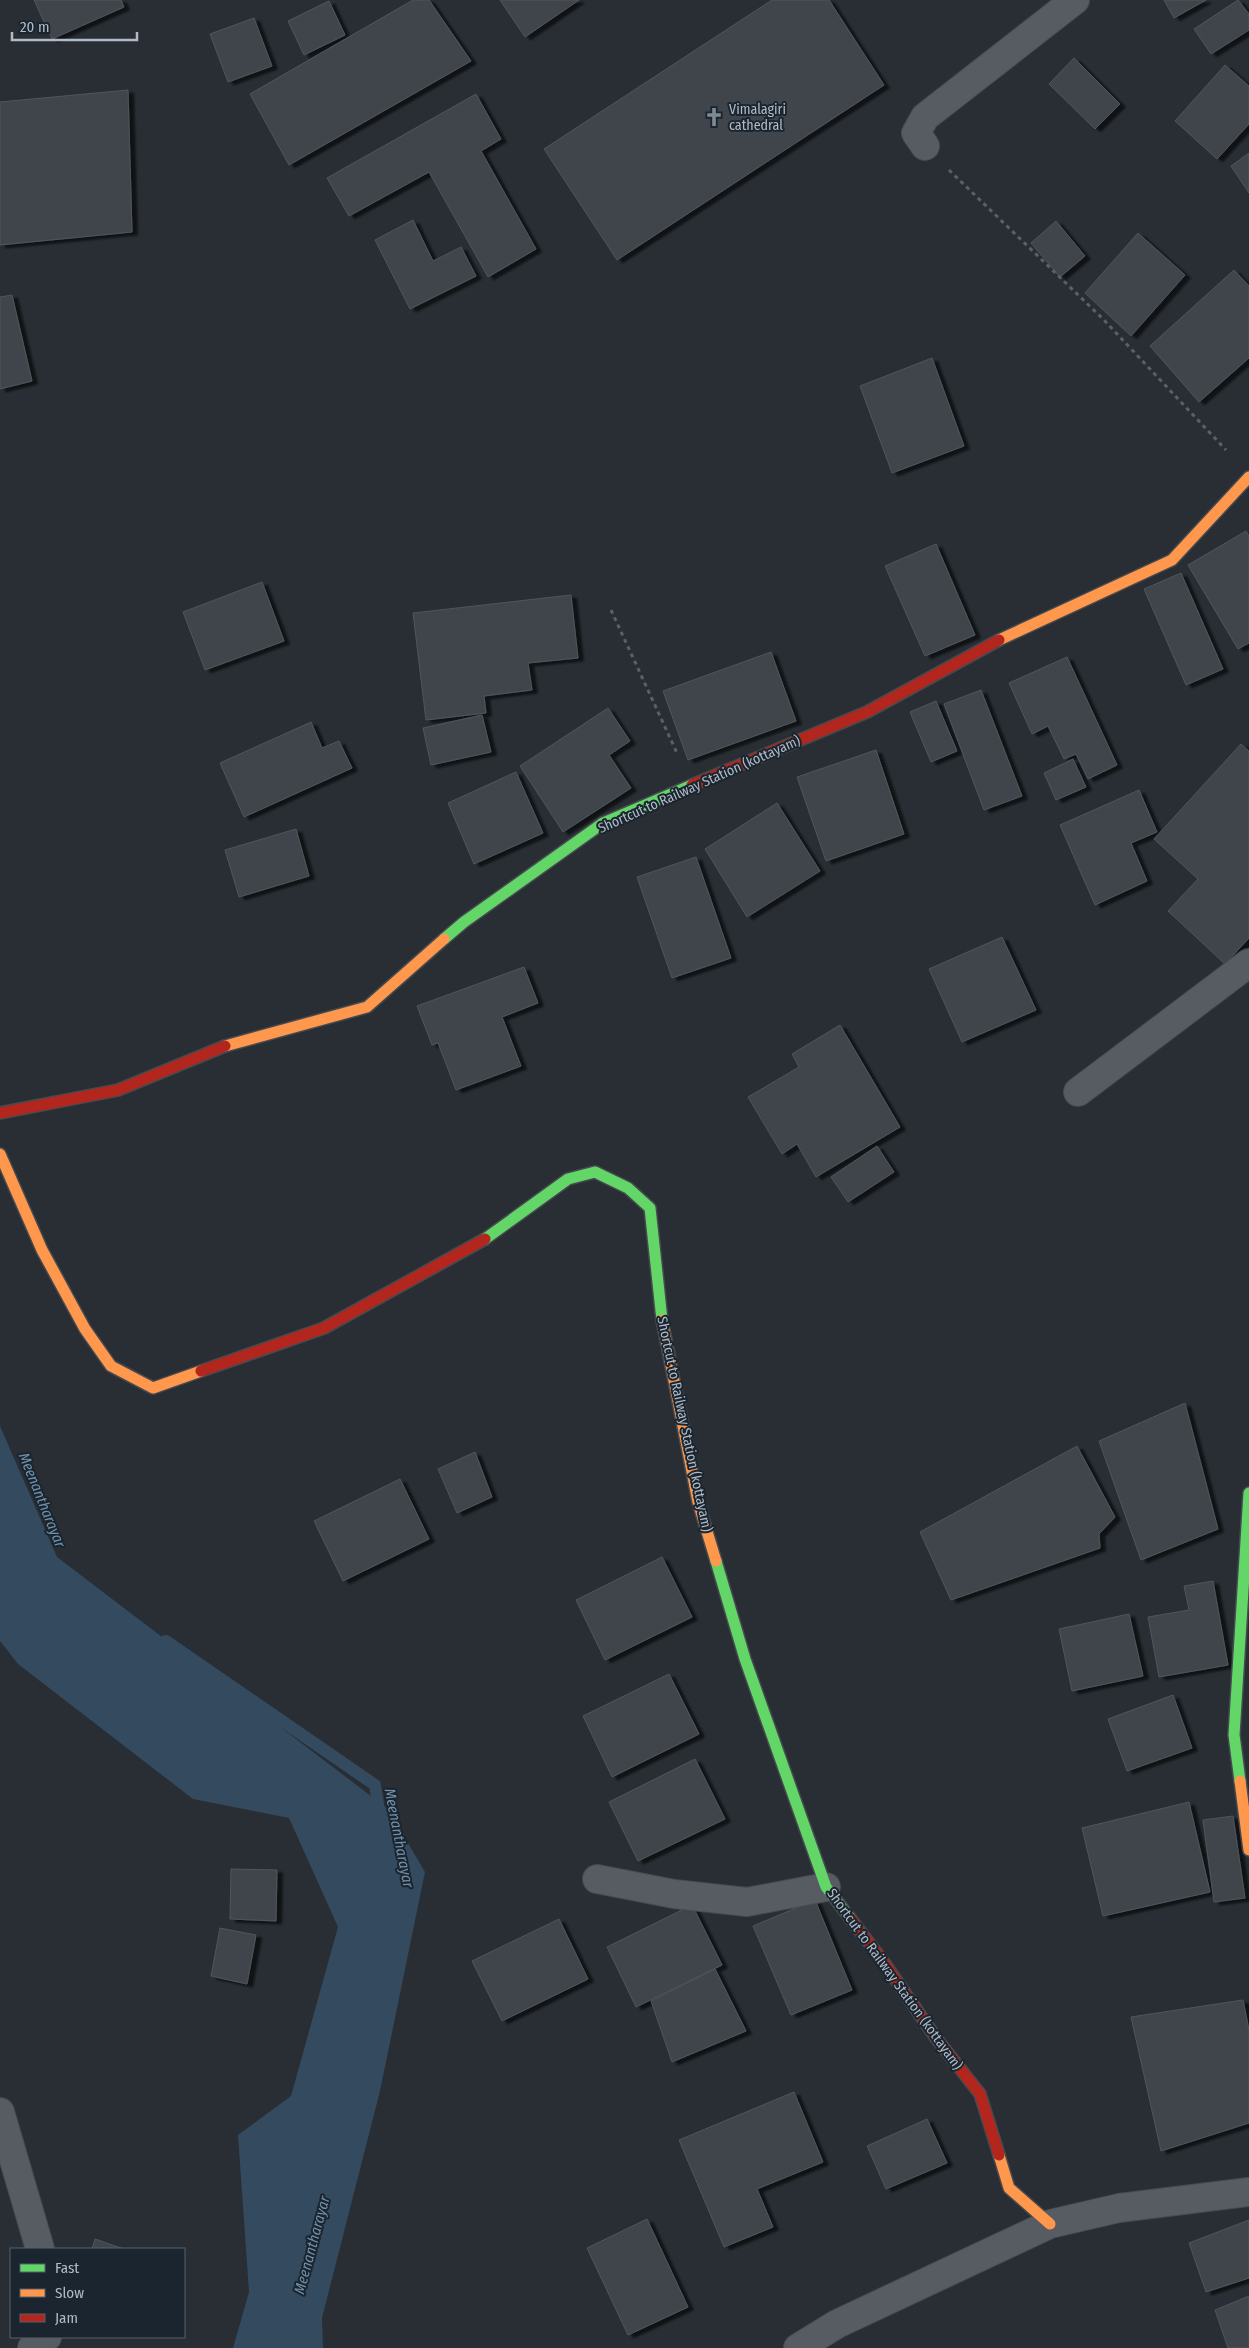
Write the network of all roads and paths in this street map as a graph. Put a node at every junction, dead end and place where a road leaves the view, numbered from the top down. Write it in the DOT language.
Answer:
graph roads {
  1 [pos="1075,0"];
  2 [pos="925,146"];
  3 [pos="1229,453"];
  4 [pos="1249,477"];
  5 [pos="611,610"];
  6 [pos="692,785"];
  7 [pos="1249,963"];
  8 [pos="1078,1092"];
  9 [pos="0,1113"];
  10 [pos="0,1154"];
  11 [pos="1249,1493"];
  12 [pos="1249,1850"];
  13 [pos="597,1879"];
  14 [pos="826,1887"];
  15 [pos="0,2112"];
  16 [pos="1249,2192"];
  17 [pos="1050,2224"];
  18 [pos="40,2248"];
  19 [pos="46,2338"];
  20 [pos="32,2348"];
  21 [pos="798,2348"];
  1 -- 2 [label="street"];
  2 -- 3 [label="path"];
  4 -- 6 [label="street, Shortcut to Railway Station (kottayam)"];
  5 -- 6 [label="path"];
  6 -- 9 [label="street, Shortcut to Railway Station (kottayam)"];
  7 -- 8 [label="street"];
  10 -- 14 [label="street, Shortcut to Railway Station (kottayam)"];
  11 -- 12 [label="street"];
  13 -- 14 [label="street"];
  14 -- 17 [label="street, Shortcut to Railway Station (kottayam)"];
  15 -- 18 [label="street"];
  16 -- 17 [label="street"];
  17 -- 21 [label="street"];
  19 -- 20 [label="street"];
}
